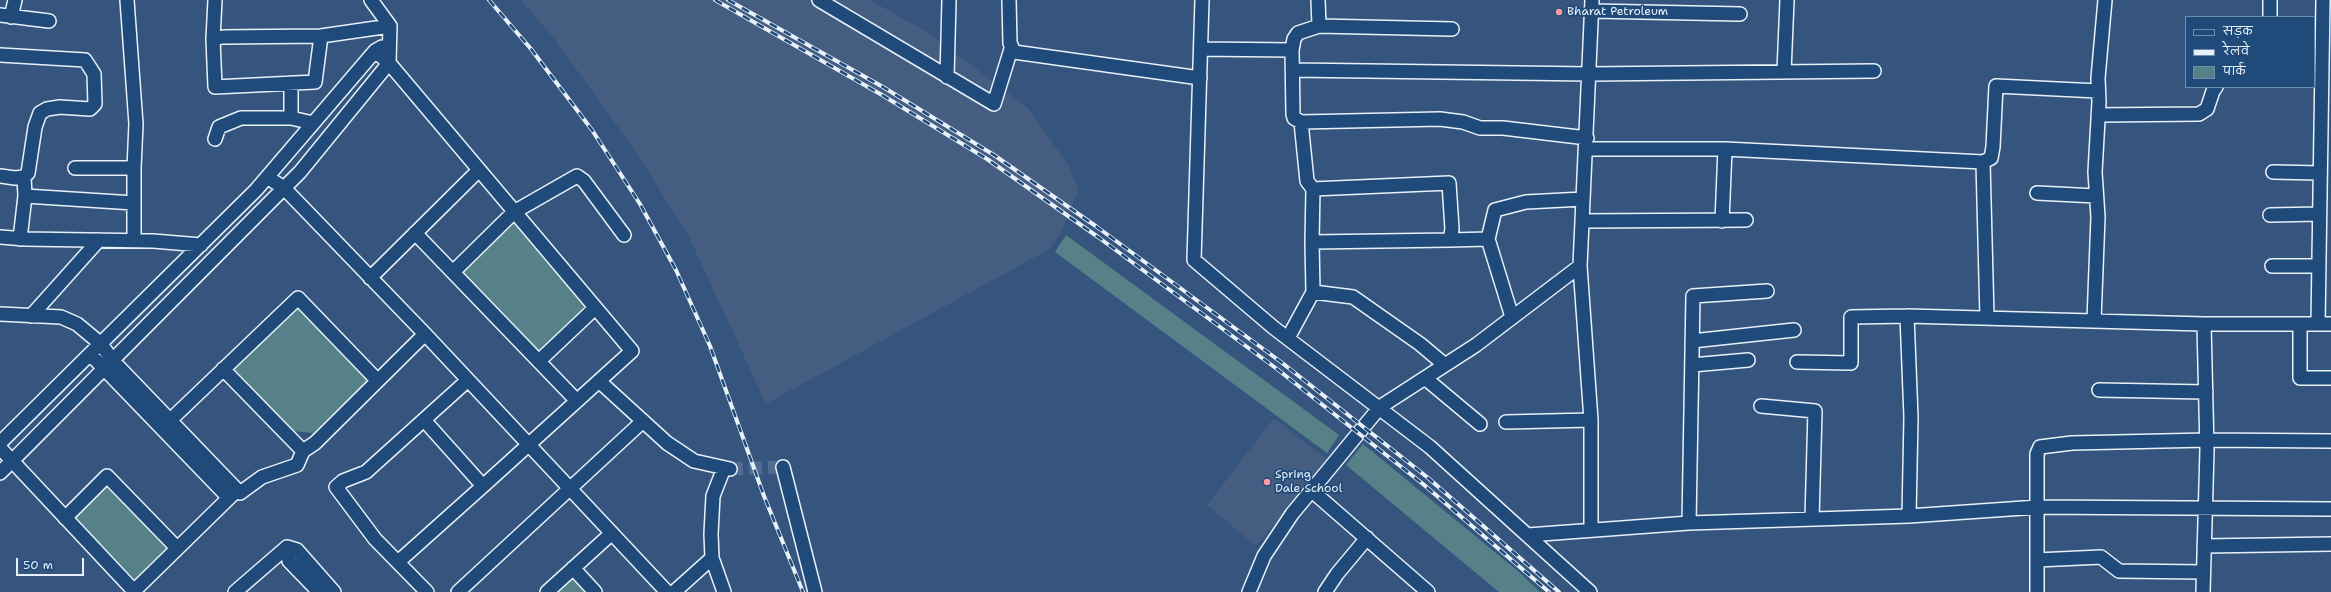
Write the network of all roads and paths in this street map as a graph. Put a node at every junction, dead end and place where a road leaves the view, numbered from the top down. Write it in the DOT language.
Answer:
graph roads {
  1 [pos="15,0"];
  2 [pos="127,0"];
  3 [pos="215,0"];
  4 [pos="371,0"];
  5 [pos="819,0"];
  6 [pos="949,0"];
  7 [pos="1009,0"];
  8 [pos="1202,0"];
  9 [pos="1318,0"];
  10 [pos="1787,0"];
  11 [pos="2105,0"];
  12 [pos="2270,0"];
  13 [pos="2323,0"];
  14 [pos="1592,5"];
  15 [pos="1740,14"];
  16 [pos="6,16"];
  17 [pos="2270,16"];
  18 [pos="2327,18"];
  19 [pos="49,21"];
  20 [pos="390,26"];
  21 [pos="1319,26"];
  22 [pos="1452,29"];
  23 [pos="321,36"];
  24 [pos="213,39"];
  25 [pos="390,42"];
  26 [pos="1011,49"];
  27 [pos="1201,49"];
  28 [pos="1292,50"];
  29 [pos="376,51"];
  30 [pos="0,55"];
  31 [pos="389,63"];
  32 [pos="1293,70"];
  33 [pos="1874,71"];
  34 [pos="1784,72"];
  35 [pos="1590,74"];
  36 [pos="947,77"];
  37 [pos="1200,78"];
  38 [pos="291,83"];
  39 [pos="2327,85"];
  40 [pos="2215,88"];
  41 [pos="2098,91"];
  42 [pos="2098,115"];
  43 [pos="291,118"];
  44 [pos="1301,122"];
  45 [pos="309,128"];
  46 [pos="215,138"];
  47 [pos="1586,143"];
  48 [pos="320,146"];
  49 [pos="1724,149"];
  50 [pos="2325,151"];
  51 [pos="1983,162"];
  52 [pos="75,168"];
  53 [pos="134,168"];
  54 [pos="479,170"];
  55 [pos="2273,172"];
  56 [pos="2320,173"];
  57 [pos="0,176"];
  58 [pos="24,177"];
  59 [pos="266,178"];
  60 [pos="284,188"];
  61 [pos="1313,189"];
  62 [pos="2037,193"];
  63 [pos="25,196"];
  64 [pos="2096,196"];
  65 [pos="1583,199"];
  66 [pos="134,204"];
  67 [pos="514,212"];
  68 [pos="2319,214"];
  69 [pos="2270,215"];
  70 [pos="1746,220"];
  71 [pos="1582,221"];
  72 [pos="1722,221"];
  73 [pos="415,233"];
  74 [pos="624,235"];
  75 [pos="0,237"];
  76 [pos="1488,238"];
  77 [pos="20,239"];
  78 [pos="99,240"];
  79 [pos="134,240"];
  80 [pos="1450,240"];
  81 [pos="1312,242"];
  82 [pos="201,245"];
  83 [pos="1580,266"];
  84 [pos="2272,266"];
  85 [pos="2318,266"];
  86 [pos="453,272"];
  87 [pos="370,278"];
  88 [pos="1767,291"];
  89 [pos="1313,292"];
  90 [pos="595,308"];
  91 [pos="0,314"];
  92 [pos="31,316"];
  93 [pos="1907,316"];
  94 [pos="1512,317"];
  95 [pos="1987,318"];
  96 [pos="2094,320"];
  97 [pos="2204,324"];
  98 [pos="2300,324"];
  99 [pos="2318,324"];
  100 [pos="2331,324"];
  101 [pos="1794,330"];
  102 [pos="425,334"];
  103 [pos="1288,338"];
  104 [pos="1692,340"];
  105 [pos="101,344"];
  106 [pos="90,354"];
  107 [pos="1748,360"];
  108 [pos="539,361"];
  109 [pos="1797,362"];
  110 [pos="109,365"];
  111 [pos="1445,365"];
  112 [pos="1692,365"];
  113 [pos="223,370"];
  114 [pos="1425,378"];
  115 [pos="2330,378"];
  116 [pos="377,380"];
  117 [pos="468,380"];
  118 [pos="599,381"];
  119 [pos="2099,390"];
  120 [pos="2206,392"];
  121 [pos="577,401"];
  122 [pos="1761,406"];
  123 [pos="1380,407"];
  124 [pos="424,420"];
  125 [pos="1591,420"];
  126 [pos="643,422"];
  127 [pos="1506,422"];
  128 [pos="166,424"];
  129 [pos="1480,424"];
  130 [pos="2207,440"];
  131 [pos="2331,441"];
  132 [pos="0,443"];
  133 [pos="528,444"];
  134 [pos="0,448"];
  135 [pos="303,451"];
  136 [pos="12,461"];
  137 [pos="783,467"];
  138 [pos="0,473"];
  139 [pos="483,486"];
  140 [pos="571,489"];
  141 [pos="1311,490"];
  142 [pos="235,494"];
  143 [pos="2038,507"];
  144 [pos="2205,508"];
  145 [pos="2331,509"];
  146 [pos="1909,516"];
  147 [pos="65,518"];
  148 [pos="1812,519"];
  149 [pos="1689,523"];
  150 [pos="1591,528"];
  151 [pos="612,533"];
  152 [pos="1528,535"];
  153 [pos="1367,538"];
  154 [pos="2331,544"];
  155 [pos="2204,546"];
  156 [pos="287,547"];
  157 [pos="177,548"];
  158 [pos="712,558"];
  159 [pos="2037,560"];
  160 [pos="398,562"];
  161 [pos="573,568"];
  162 [pos="2203,572"];
  163 [pos="134,591"];
  164 [pos="235,592"];
  165 [pos="319,592"];
  166 [pos="334,592"];
  167 [pos="427,592"];
  168 [pos="458,592"];
  169 [pos="547,592"];
  170 [pos="595,592"];
  171 [pos="667,592"];
  172 [pos="674,592"];
  173 [pos="724,592"];
  174 [pos="815,592"];
  175 [pos="1249,592"];
  176 [pos="1325,592"];
  177 [pos="1428,592"];
  178 [pos="1590,592"];
  179 [pos="2037,592"];
  180 [pos="2203,592"];
  1 -- 16 [label="street"];
  2 -- 53 [label="street"];
  3 -- 24 [label="street"];
  4 -- 20 [label="street"];
  5 -- 36 [label="street"];
  6 -- 36 [label="street"];
  7 -- 26 [label="street"];
  8 -- 27 [label="street"];
  9 -- 21 [label="street"];
  10 -- 34 [label="street"];
  11 -- 41 [label="street"];
  12 -- 17 [label="street"];
  13 -- 18 [label="street"];
  14 -- 15 [label="street"];
  14 -- 35 [label="street"];
  16 -- 19 [label="street"];
  18 -- 39 [label="street"];
  20 -- 23 [label="street"];
  20 -- 25 [label="street"];
  21 -- 22 [label="street"];
  21 -- 28 [label="street"];
  23 -- 24 [label="street"];
  23 -- 38 [label="street"];
  24 -- 38 [label="street"];
  25 -- 29 [label="street"];
  25 -- 31 [label="street"];
  26 -- 36 [label="street"];
  26 -- 37 [label="street"];
  27 -- 28 [label="street"];
  27 -- 37 [label="street"];
  28 -- 32 [label="street"];
  29 -- 31 [label="street"];
  29 -- 45 [label="street"];
  30 -- 58 [label="street"];
  31 -- 48 [label="street"];
  31 -- 54 [label="street"];
  32 -- 35 [label="street"];
  32 -- 44 [label="street"];
  33 -- 34 [label="street"];
  34 -- 35 [label="street"];
  35 -- 47 [label="street"];
  37 -- 103 [label="street"];
  38 -- 43 [label="street"];
  39 -- 50 [label="street"];
  40 -- 42 [label="street"];
  41 -- 42 [label="street"];
  41 -- 51 [label="street"];
  42 -- 64 [label="street"];
  43 -- 45 [label="street"];
  43 -- 46 [label="street"];
  44 -- 47 [label="street"];
  44 -- 61 [label="street"];
  45 -- 48 [label="street"];
  45 -- 59 [label="street"];
  47 -- 49 [label="street"];
  47 -- 65 [label="street"];
  48 -- 60 [label="street"];
  49 -- 51 [label="street"];
  49 -- 72 [label="street"];
  50 -- 56 [label="street"];
  51 -- 95 [label="street"];
  52 -- 53 [label="street"];
  53 -- 66 [label="street"];
  54 -- 67 [label="street"];
  54 -- 73 [label="street"];
  55 -- 56 [label="street"];
  56 -- 68 [label="street"];
  57 -- 58 [label="street"];
  58 -- 63 [label="street"];
  59 -- 60 [label="street"];
  59 -- 82 [label="street"];
  60 -- 87 [label="street"];
  60 -- 110 [label="street"];
  61 -- 80 [label="street"];
  61 -- 81 [label="street"];
  62 -- 64 [label="street"];
  63 -- 66 [label="street"];
  63 -- 77 [label="street"];
  64 -- 96 [label="street"];
  65 -- 71 [label="street"];
  65 -- 76 [label="street"];
  66 -- 79 [label="street"];
  67 -- 74 [label="street"];
  67 -- 86 [label="street"];
  67 -- 90 [label="street"];
  68 -- 69 [label="street"];
  68 -- 85 [label="street"];
  70 -- 72 [label="street"];
  71 -- 72 [label="street"];
  71 -- 83 [label="street"];
  73 -- 86 [label="street"];
  73 -- 87 [label="street"];
  75 -- 77 [label="street"];
  76 -- 80 [label="street"];
  76 -- 94 [label="street"];
  77 -- 78 [label="street"];
  78 -- 79 [label="street"];
  78 -- 92 [label="street"];
  79 -- 82 [label="street"];
  80 -- 81 [label="street"];
  81 -- 89 [label="street"];
  82 -- 105 [label="street"];
  83 -- 94 [label="street"];
  83 -- 125 [label="street"];
  84 -- 85 [label="street"];
  85 -- 99 [label="street"];
  86 -- 108 [label="street"];
  87 -- 102 [label="street"];
  88 -- 104 [label="street"];
  89 -- 103 [label="street"];
  89 -- 111 [label="street"];
  90 -- 108 [label="street"];
  90 -- 118 [label="street"];
  91 -- 92 [label="street"];
  92 -- 105 [label="street"];
  93 -- 95 [label="street"];
  93 -- 109 [label="street"];
  93 -- 146 [label="street"];
  94 -- 111 [label="street"];
  95 -- 96 [label="street"];
  96 -- 97 [label="street"];
  97 -- 98 [label="street"];
  97 -- 120 [label="street"];
  98 -- 99 [label="street"];
  98 -- 115 [label="street"];
  99 -- 100 [label="street"];
  101 -- 104 [label="street"];
  102 -- 116 [label="street"];
  102 -- 117 [label="street"];
  103 -- 123 [label="street"];
  104 -- 112 [label="street"];
  105 -- 106 [label="street"];
  105 -- 110 [label="street"];
  106 -- 110 [label="street"];
  106 -- 132 [label="street"];
  107 -- 112 [label="street"];
  108 -- 121 [label="street"];
  110 -- 128 [label="street"];
  110 -- 136 [label="street"];
  111 -- 114 [label="street"];
  112 -- 149 [label="street"];
  113 -- 116 [label="street"];
  113 -- 128 [label="street"];
  113 -- 135 [label="street"];
  114 -- 123 [label="street"];
  114 -- 129 [label="street"];
  116 -- 135 [label="street"];
  117 -- 124 [label="street"];
  117 -- 133 [label="street"];
  118 -- 121 [label="street"];
  118 -- 126 [label="street"];
  119 -- 120 [label="street"];
  120 -- 130 [label="street"];
  121 -- 133 [label="street"];
  122 -- 148 [label="street"];
  123 -- 141 [label="street"];
  123 -- 152 [label="street"];
  124 -- 139 [label="street"];
  124 -- 160 [label="street"];
  125 -- 127 [label="street"];
  125 -- 150 [label="street"];
  126 -- 140 [label="street"];
  126 -- 158 [label="street"];
  128 -- 142 [label="street"];
  130 -- 131 [label="street"];
  130 -- 143 [label="street"];
  130 -- 144 [label="street"];
  133 -- 139 [label="street"];
  133 -- 140 [label="street"];
  134 -- 136 [label="street"];
  135 -- 142 [label="street"];
  136 -- 138 [label="street"];
  136 -- 147 [label="street"];
  137 -- 174 [label="street"];
  139 -- 160 [label="street"];
  140 -- 151 [label="street"];
  140 -- 168 [label="street"];
  141 -- 153 [label="street"];
  141 -- 175 [label="street"];
  142 -- 157 [label="street"];
  143 -- 144 [label="street"];
  143 -- 146 [label="street"];
  143 -- 159 [label="street"];
  144 -- 145 [label="street"];
  144 -- 155 [label="street"];
  146 -- 148 [label="street"];
  147 -- 157 [label="street"];
  147 -- 163 [label="street"];
  148 -- 149 [label="street"];
  149 -- 150 [label="street"];
  150 -- 152 [label="street"];
  151 -- 161 [label="street"];
  151 -- 171 [label="street"];
  152 -- 178 [label="street"];
  153 -- 176 [label="street"];
  153 -- 177 [label="street"];
  154 -- 155 [label="street"];
  155 -- 162 [label="street"];
  156 -- 164 [label="street"];
  156 -- 165 [label="street"];
  156 -- 166 [label="street"];
  157 -- 163 [label="street"];
  158 -- 172 [label="street"];
  158 -- 173 [label="street"];
  159 -- 162 [label="street"];
  159 -- 179 [label="street"];
  160 -- 167 [label="street"];
  161 -- 169 [label="street"];
  161 -- 170 [label="street"];
  162 -- 180 [label="street"];
}
